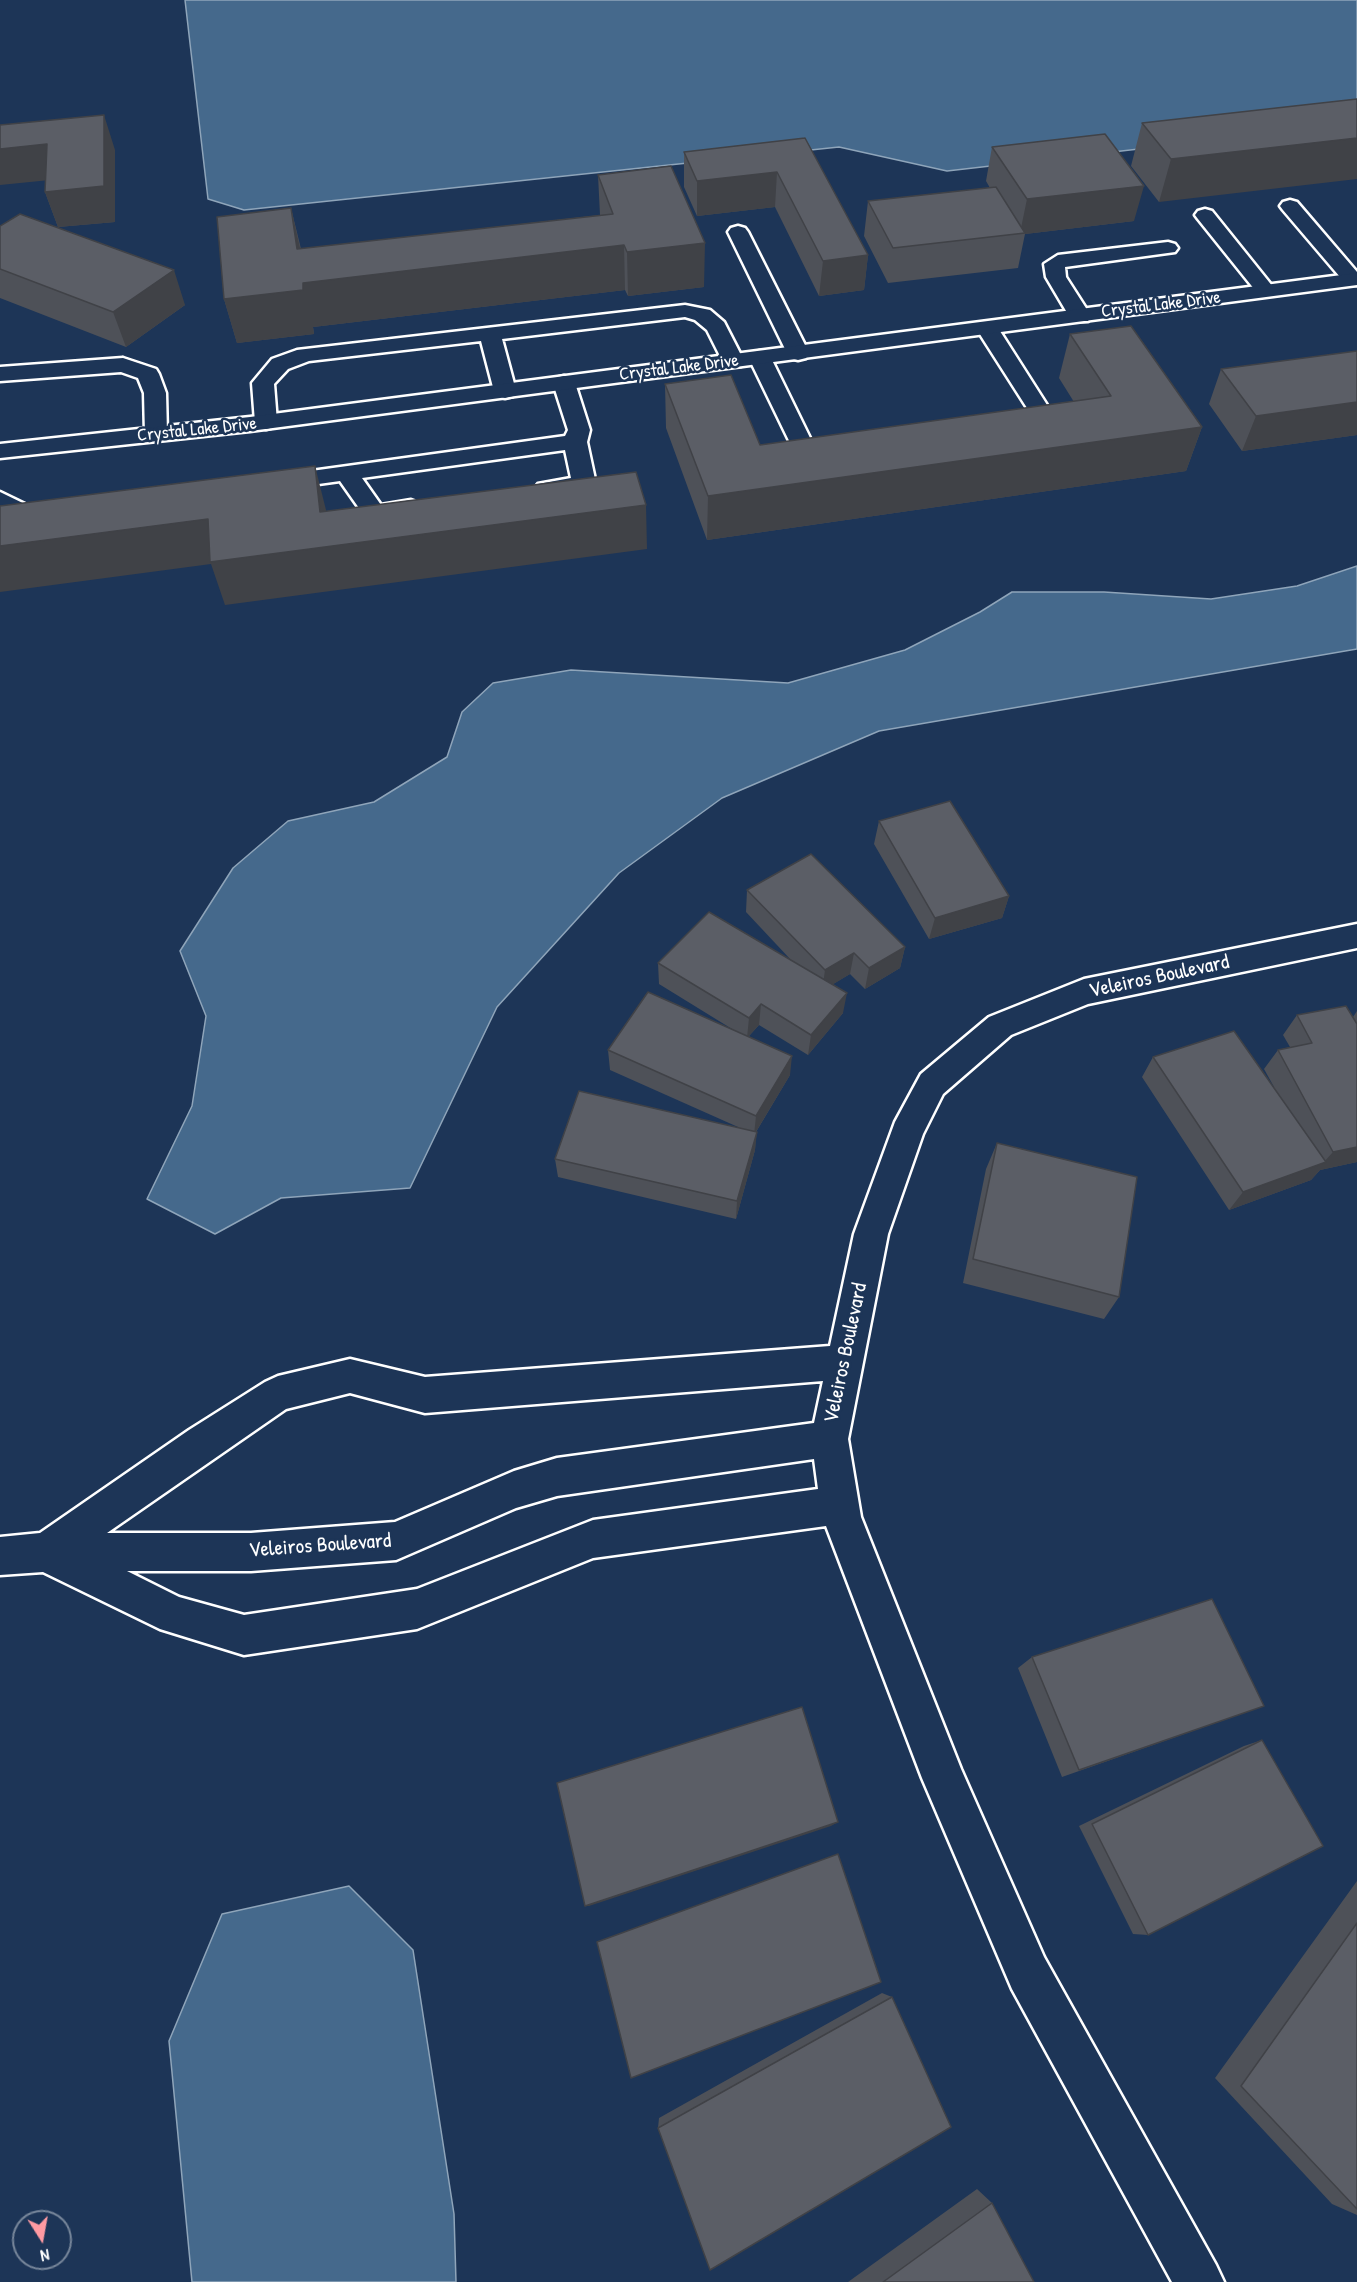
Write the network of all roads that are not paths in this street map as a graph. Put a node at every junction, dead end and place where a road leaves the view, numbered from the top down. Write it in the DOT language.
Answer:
graph roads {
  1 [pos="1290,206"];
  2 [pos="1205,215"];
  3 [pos="738,232"];
  4 [pos="1168,248"];
  5 [pos="1355,280"];
  6 [pos="1266,291"];
  7 [pos="1080,316"];
  8 [pos="987,328"];
  9 [pos="490,333"];
  10 [pos="798,352"];
  11 [pos="760,358"];
  12 [pos="733,361"];
  13 [pos="0,374"];
  14 [pos="564,383"];
  15 [pos="505,391"];
  16 [pos="266,422"];
  17 [pos="986,424"];
  18 [pos="156,434"];
  19 [pos="575,442"];
  20 [pos="861,442"];
  21 [pos="0,451"];
  22 [pos="347,474"];
  23 [pos="251,487"];
  24 [pos="526,492"];
  25 [pos="0,500"];
  26 [pos="433,505"];
  27 [pos="77,510"];
  28 [pos="1357,936"];
  29 [pos="844,1362"];
  30 [pos="829,1439"];
  31 [pos="840,1504"];
  32 [pos="46,1552"];
  33 [pos="0,1556"];
  34 [pos="1199,2282"];
  1 -- 5 [label="street"];
  2 -- 6 [label="street"];
  3 -- 10 [label="street"];
  4 -- 7 [label="street"];
  5 -- 6 [label="street, Crystal Lake Drive"];
  6 -- 7 [label="street, Crystal Lake Drive"];
  7 -- 8 [label="street, Crystal Lake Drive"];
  8 -- 10 [label="street, Crystal Lake Drive"];
  8 -- 17 [label="street"];
  9 -- 12 [label="street"];
  9 -- 15 [label="street"];
  9 -- 16 [label="street"];
  10 -- 11 [label="street, Crystal Lake Drive"];
  11 -- 12 [label="street, Crystal Lake Drive"];
  11 -- 20 [label="street"];
  12 -- 14 [label="street, Crystal Lake Drive"];
  13 -- 18 [label="street"];
  14 -- 15 [label="street, Crystal Lake Drive"];
  14 -- 19 [label="street"];
  15 -- 16 [label="street, Crystal Lake Drive"];
  16 -- 18 [label="street, Crystal Lake Drive"];
  18 -- 21 [label="street, Crystal Lake Drive"];
  19 -- 22 [label="street"];
  19 -- 24 [label="street"];
  22 -- 23 [label="street"];
  22 -- 26 [label="street"];
  25 -- 27 [label="street"];
  28 -- 29 [label="street, Veleiros Boulevard"];
  29 -- 30 [label="street, Veleiros Boulevard"];
  29 -- 32 [label="street"];
  30 -- 31 [label="street"];
  30 -- 32 [label="street, Veleiros Boulevard"];
  31 -- 32 [label="street"];
  31 -- 34 [label="street"];
  32 -- 33 [label="street, Veleiros Boulevard"];
}
